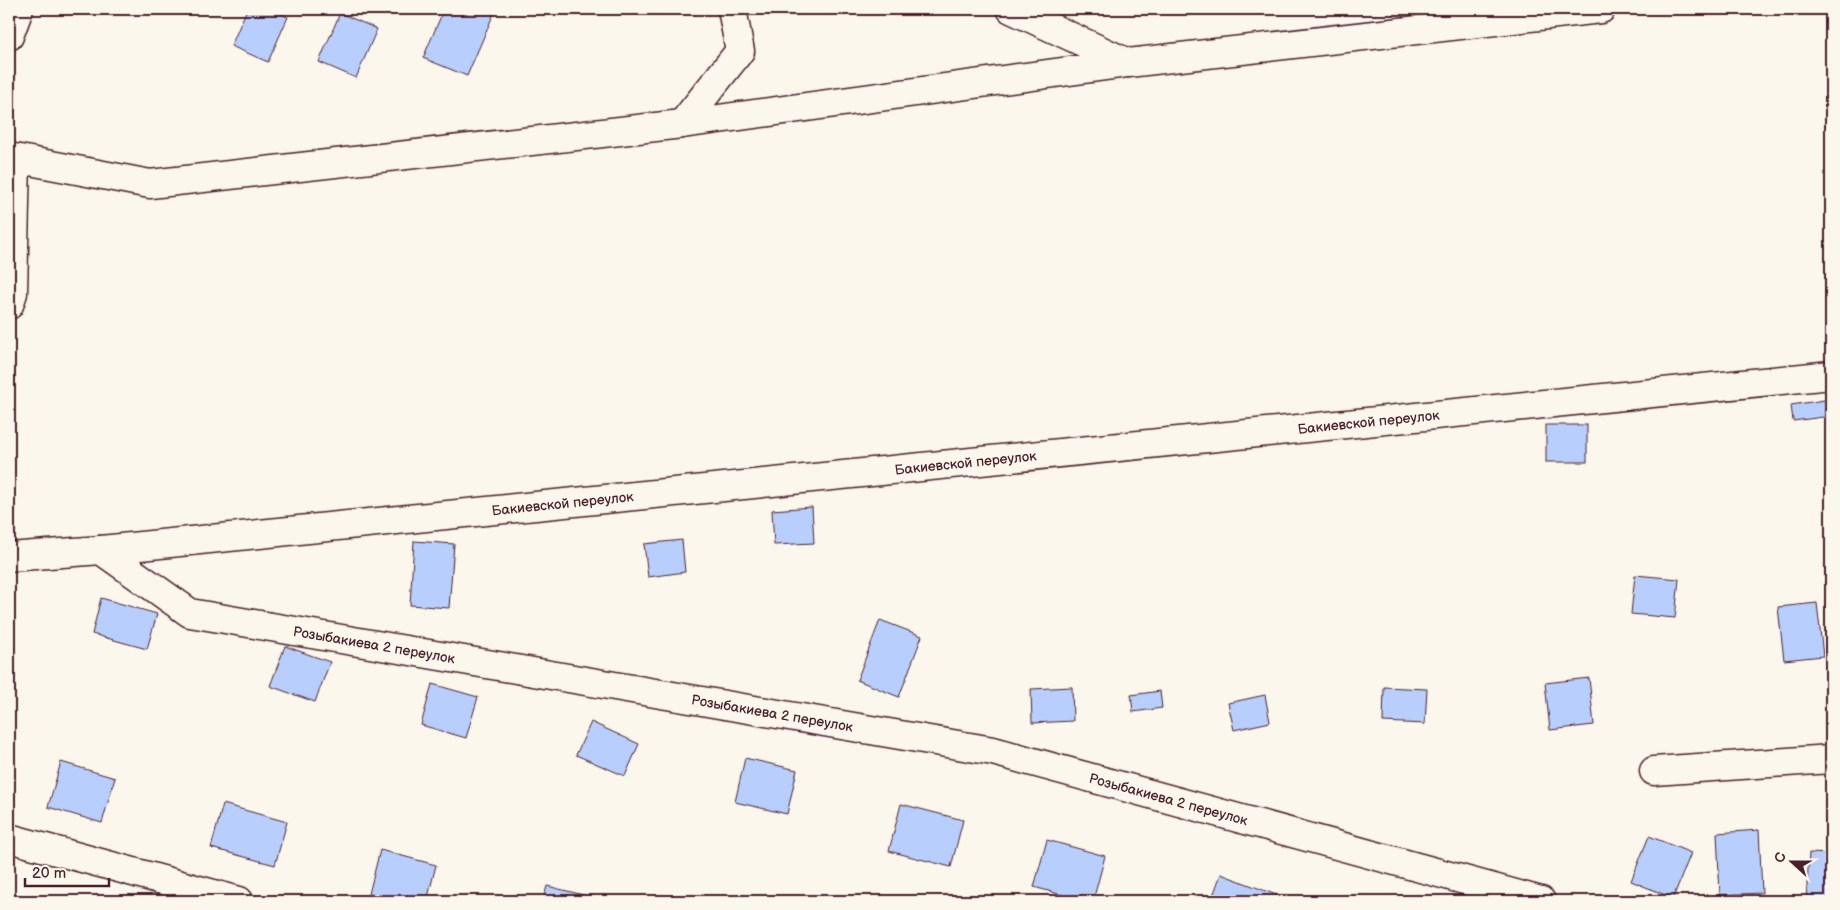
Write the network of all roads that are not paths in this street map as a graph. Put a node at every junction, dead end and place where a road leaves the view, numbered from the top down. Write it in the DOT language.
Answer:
graph roads {
  1 [pos="19,9"];
  2 [pos="732,9"];
  3 [pos="1011,9"];
  4 [pos="1601,9"];
  5 [pos="1467,17"];
  6 [pos="9,36"];
  7 [pos="1128,63"];
  8 [pos="682,124"];
  9 [pos="13,158"];
  10 [pos="9,305"];
  11 [pos="1831,375"];
  12 [pos="101,550"];
  13 [pos="9,557"];
  14 [pos="1831,759"];
  15 [pos="1654,771"];
  16 [pos="9,838"];
  17 [pos="239,901"];
  18 [pos="1541,901"];
  1 -- 6 [label="street"];
  2 -- 8 [label="street"];
  3 -- 7 [label="street"];
  4 -- 5 [label="street"];
  5 -- 7 [label="street"];
  7 -- 8 [label="street"];
  8 -- 9 [label="street"];
  9 -- 10 [label="street"];
  11 -- 12 [label="street, Бакиевской переулок"];
  12 -- 13 [label="street"];
  12 -- 18 [label="street, Розыбакиева 2 переулок"];
  14 -- 15 [label="street"];
  16 -- 17 [label="street"];
}
